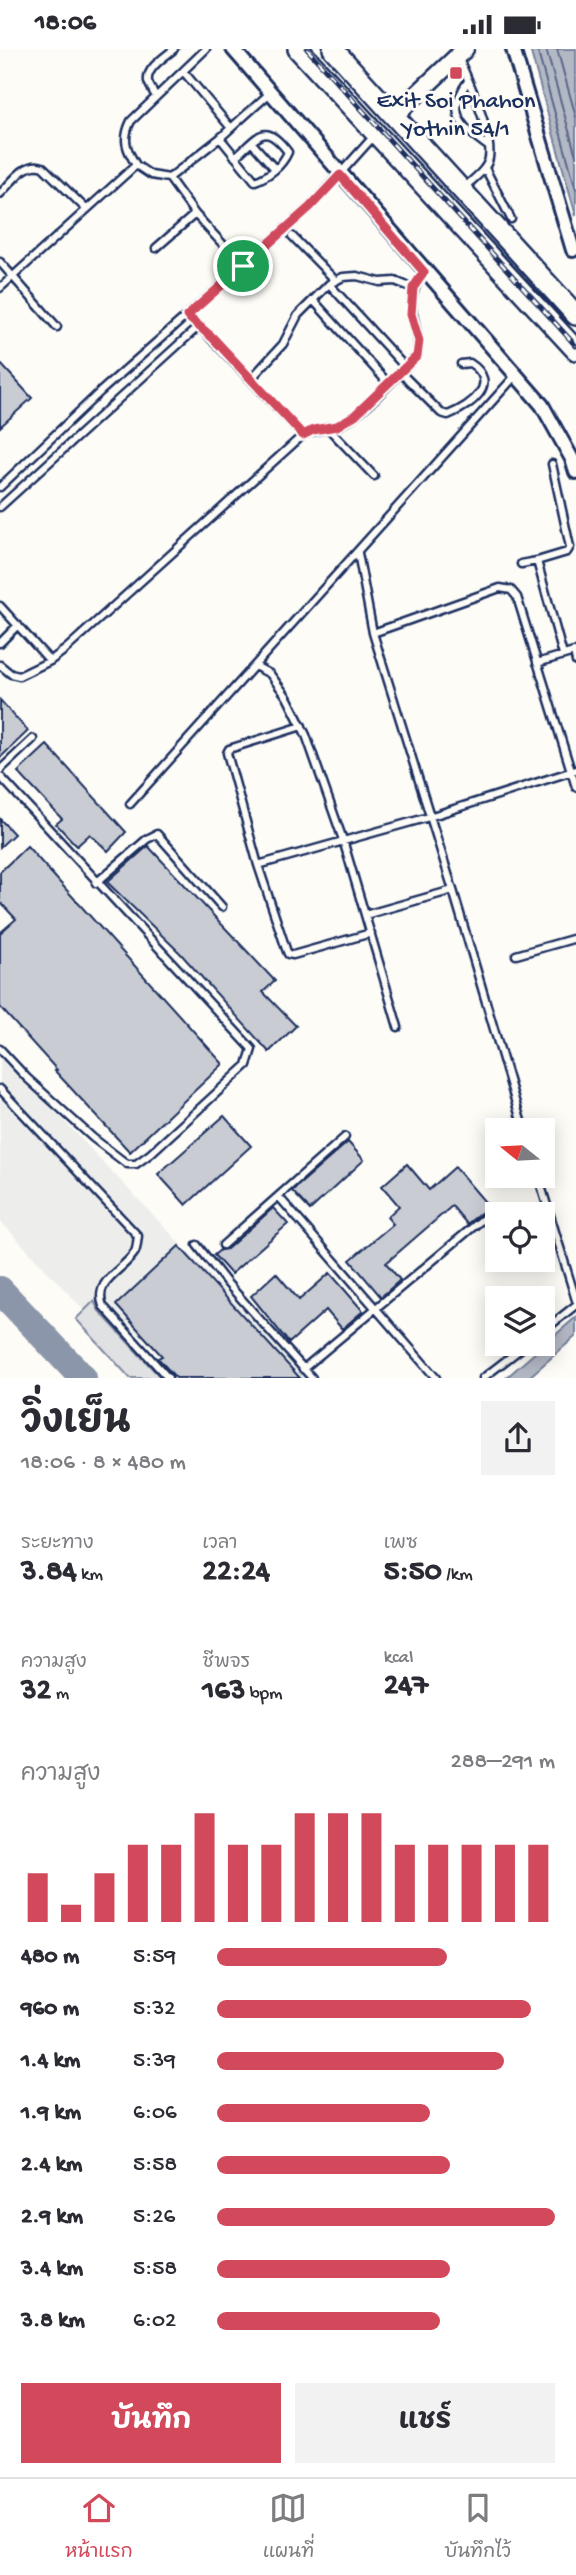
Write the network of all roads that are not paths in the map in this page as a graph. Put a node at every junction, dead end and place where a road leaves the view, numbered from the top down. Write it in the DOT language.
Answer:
graph roads {
  1 [pos="174,49"];
  2 [pos="206,49"];
  3 [pos="233,49"];
  4 [pos="298,49"];
  5 [pos="333,49"];
  6 [pos="513,49"];
  7 [pos="461,53"];
  8 [pos="183,71"];
  9 [pos="468,81"];
  10 [pos="271,92"];
  11 [pos="156,97"];
  12 [pos="394,116"];
  13 [pos="231,128"];
  14 [pos="376,135"];
  15 [pos="220,138"];
  16 [pos="252,143"];
  17 [pos="489,146"];
  18 [pos="235,157"];
  19 [pos="136,165"];
  20 [pos="485,168"];
  21 [pos="275,169"];
  22 [pos="340,175"];
  23 [pos="169,178"];
  24 [pos="461,190"];
  25 [pos="0,194"];
  26 [pos="86,209"];
  27 [pos="195,214"];
  28 [pos="511,219"];
  29 [pos="292,236"];
  30 [pos="156,247"];
  31 [pos="573,250"];
  32 [pos="0,263"];
  33 [pos="243,266"];
  34 [pos="424,272"];
  35 [pos="12,277"];
  36 [pos="333,282"];
  37 [pos="0,288"];
  38 [pos="413,288"];
  39 [pos="313,300"];
  40 [pos="576,315"];
  41 [pos="187,316"];
  42 [pos="199,325"];
  43 [pos="57,327"];
  44 [pos="576,350"];
  45 [pos="461,365"];
  46 [pos="403,369"];
  47 [pos="515,376"];
  48 [pos="251,379"];
  49 [pos="388,383"];
  50 [pos="327,427"];
  51 [pos="303,435"];
  52 [pos="552,464"];
  53 [pos="576,472"];
  54 [pos="374,476"];
  55 [pos="0,487"];
  56 [pos="0,507"];
  57 [pos="358,553"];
  58 [pos="537,561"];
  59 [pos="521,564"];
  60 [pos="0,605"];
  61 [pos="18,625"];
  62 [pos="373,633"];
  63 [pos="0,643"];
  64 [pos="575,651"];
  65 [pos="563,655"];
  66 [pos="50,661"];
  67 [pos="576,662"];
  68 [pos="537,663"];
  69 [pos="0,665"];
  70 [pos="255,666"];
  71 [pos="302,726"];
  72 [pos="33,739"];
  73 [pos="0,770"];
  74 [pos="574,771"];
  75 [pos="0,776"];
  76 [pos="576,787"];
  77 [pos="130,804"];
  78 [pos="429,817"];
  79 [pos="343,840"];
  80 [pos="258,865"];
  81 [pos="96,883"];
  82 [pos="453,890"];
  83 [pos="222,907"];
  84 [pos="365,915"];
  85 [pos="370,933"];
  86 [pos="576,937"];
  87 [pos="516,955"];
  88 [pos="398,1027"];
  89 [pos="0,1049"];
  90 [pos="0,1089"];
  91 [pos="520,1118"];
  92 [pos="345,1136"];
  93 [pos="542,1188"];
  94 [pos="279,1196"];
  95 [pos="485,1217"];
  96 [pos="197,1245"];
  97 [pos="223,1245"];
  98 [pos="576,1303"];
  99 [pos="377,1309"];
  100 [pos="555,1321"];
  101 [pos="511,1356"];
  102 [pos="303,1369"];
  103 [pos="168,1378"];
  104 [pos="312,1378"];
  105 [pos="436,1378"];
  106 [pos="483,1378"];
  1 -- 11 [label="lane"];
  2 -- 8 [label="lane"];
  3 -- 10 [label="street"];
  4 -- 14 [label="main road"];
  5 -- 12 [label="main road"];
  6 -- 31 [label="street"];
  7 -- 9 [label="lane"];
  7 -- 12 [label="street"];
  8 -- 11 [label="lane"];
  8 -- 13 [label="lane"];
  9 -- 17 [label="lane"];
  9 -- 17 [label="lane"];
  10 -- 13 [label="lane"];
  10 -- 22 [label="street"];
  11 -- 19 [label="lane"];
  12 -- 14 [label="main road"];
  12 -- 24 [label="main road"];
  13 -- 15 [label="lane"];
  14 -- 22 [label="lane"];
  14 -- 44 [label="main road"];
  15 -- 18 [label="lane"];
  15 -- 23 [label="lane"];
  16 -- 18 [label="lane"];
  16 -- 21 [label="lane"];
  16 -- 21 [label="lane"];
  17 -- 20 [label="lane"];
  18 -- 21 [label="lane"];
  19 -- 23 [label="lane"];
  19 -- 26 [label="lane"];
  20 -- 24 [label="lane"];
  20 -- 28 [label="lane"];
  22 -- 33 [label="lane"];
  22 -- 34 [label="street"];
  23 -- 27 [label="lane"];
  24 -- 40 [label="main road"];
  25 -- 26 [label="lane"];
  26 -- 35 [label="lane"];
  27 -- 30 [label="lane"];
  27 -- 33 [label="lane"];
  29 -- 36 [label="lane"];
  32 -- 35 [label="lane"];
  33 -- 41 [label="lane"];
  34 -- 38 [label="lane"];
  34 -- 47 [label="street"];
  35 -- 37 [label="lane"];
  35 -- 43 [label="lane"];
  36 -- 38 [label="lane"];
  36 -- 39 [label="lane"];
  36 -- 46 [label="lane"];
  38 -- 46 [label="lane"];
  39 -- 48 [label="lane"];
  39 -- 49 [label="lane"];
  41 -- 42 [label="lane"];
  41 -- 55 [label="lane"];
  42 -- 48 [label="lane"];
  42 -- 56 [label="lane"];
  45 -- 46 [label="lane"];
  46 -- 49 [label="lane"];
  47 -- 53 [label="street"];
  47 -- 57 [label="lane"];
  48 -- 51 [label="lane"];
  49 -- 50 [label="lane"];
  50 -- 51 [label="lane"];
  50 -- 54 [label="lane"];
  51 -- 66 [label="lane"];
  52 -- 58 [label="lane"];
  57 -- 62 [label="lane"];
  57 -- 70 [label="lane"];
  58 -- 59 [label="lane"];
  58 -- 65 [label="lane"];
  60 -- 61 [label="lane"];
  61 -- 63 [label="lane"];
  61 -- 66 [label="lane"];
  62 -- 68 [label="lane"];
  62 -- 78 [label="lane"];
  64 -- 65 [label="lane"];
  64 -- 67 [label="lane"];
  65 -- 68 [label="lane"];
  66 -- 69 [label="lane"];
  68 -- 74 [label="lane"];
  70 -- 71 [label="lane"];
  70 -- 77 [label="lane"];
  71 -- 79 [label="lane"];
  71 -- 80 [label="lane"];
  72 -- 73 [label="lane"];
  74 -- 76 [label="lane"];
  74 -- 78 [label="lane"];
  75 -- 81 [label="lane"];
  78 -- 79 [label="lane"];
  78 -- 82 [label="lane"];
  79 -- 80 [label="lane"];
  79 -- 84 [label="lane"];
  80 -- 85 [label="lane"];
  81 -- 83 [label="lane"];
  81 -- 89 [label="lane"];
  82 -- 84 [label="lane"];
  82 -- 91 [label="lane"];
  84 -- 85 [label="lane"];
  85 -- 88 [label="lane"];
  86 -- 87 [label="lane"];
  90 -- 103 [label="lane"];
  92 -- 94 [label="lane"];
  93 -- 98 [label="lane"];
  94 -- 97 [label="lane"];
  94 -- 99 [label="lane"];
  95 -- 99 [label="lane"];
  96 -- 102 [label="lane"];
  98 -- 100 [label="lane"];
  99 -- 102 [label="lane"];
  99 -- 105 [label="lane"];
  101 -- 106 [label="lane"];
  102 -- 104 [label="lane"];
}
